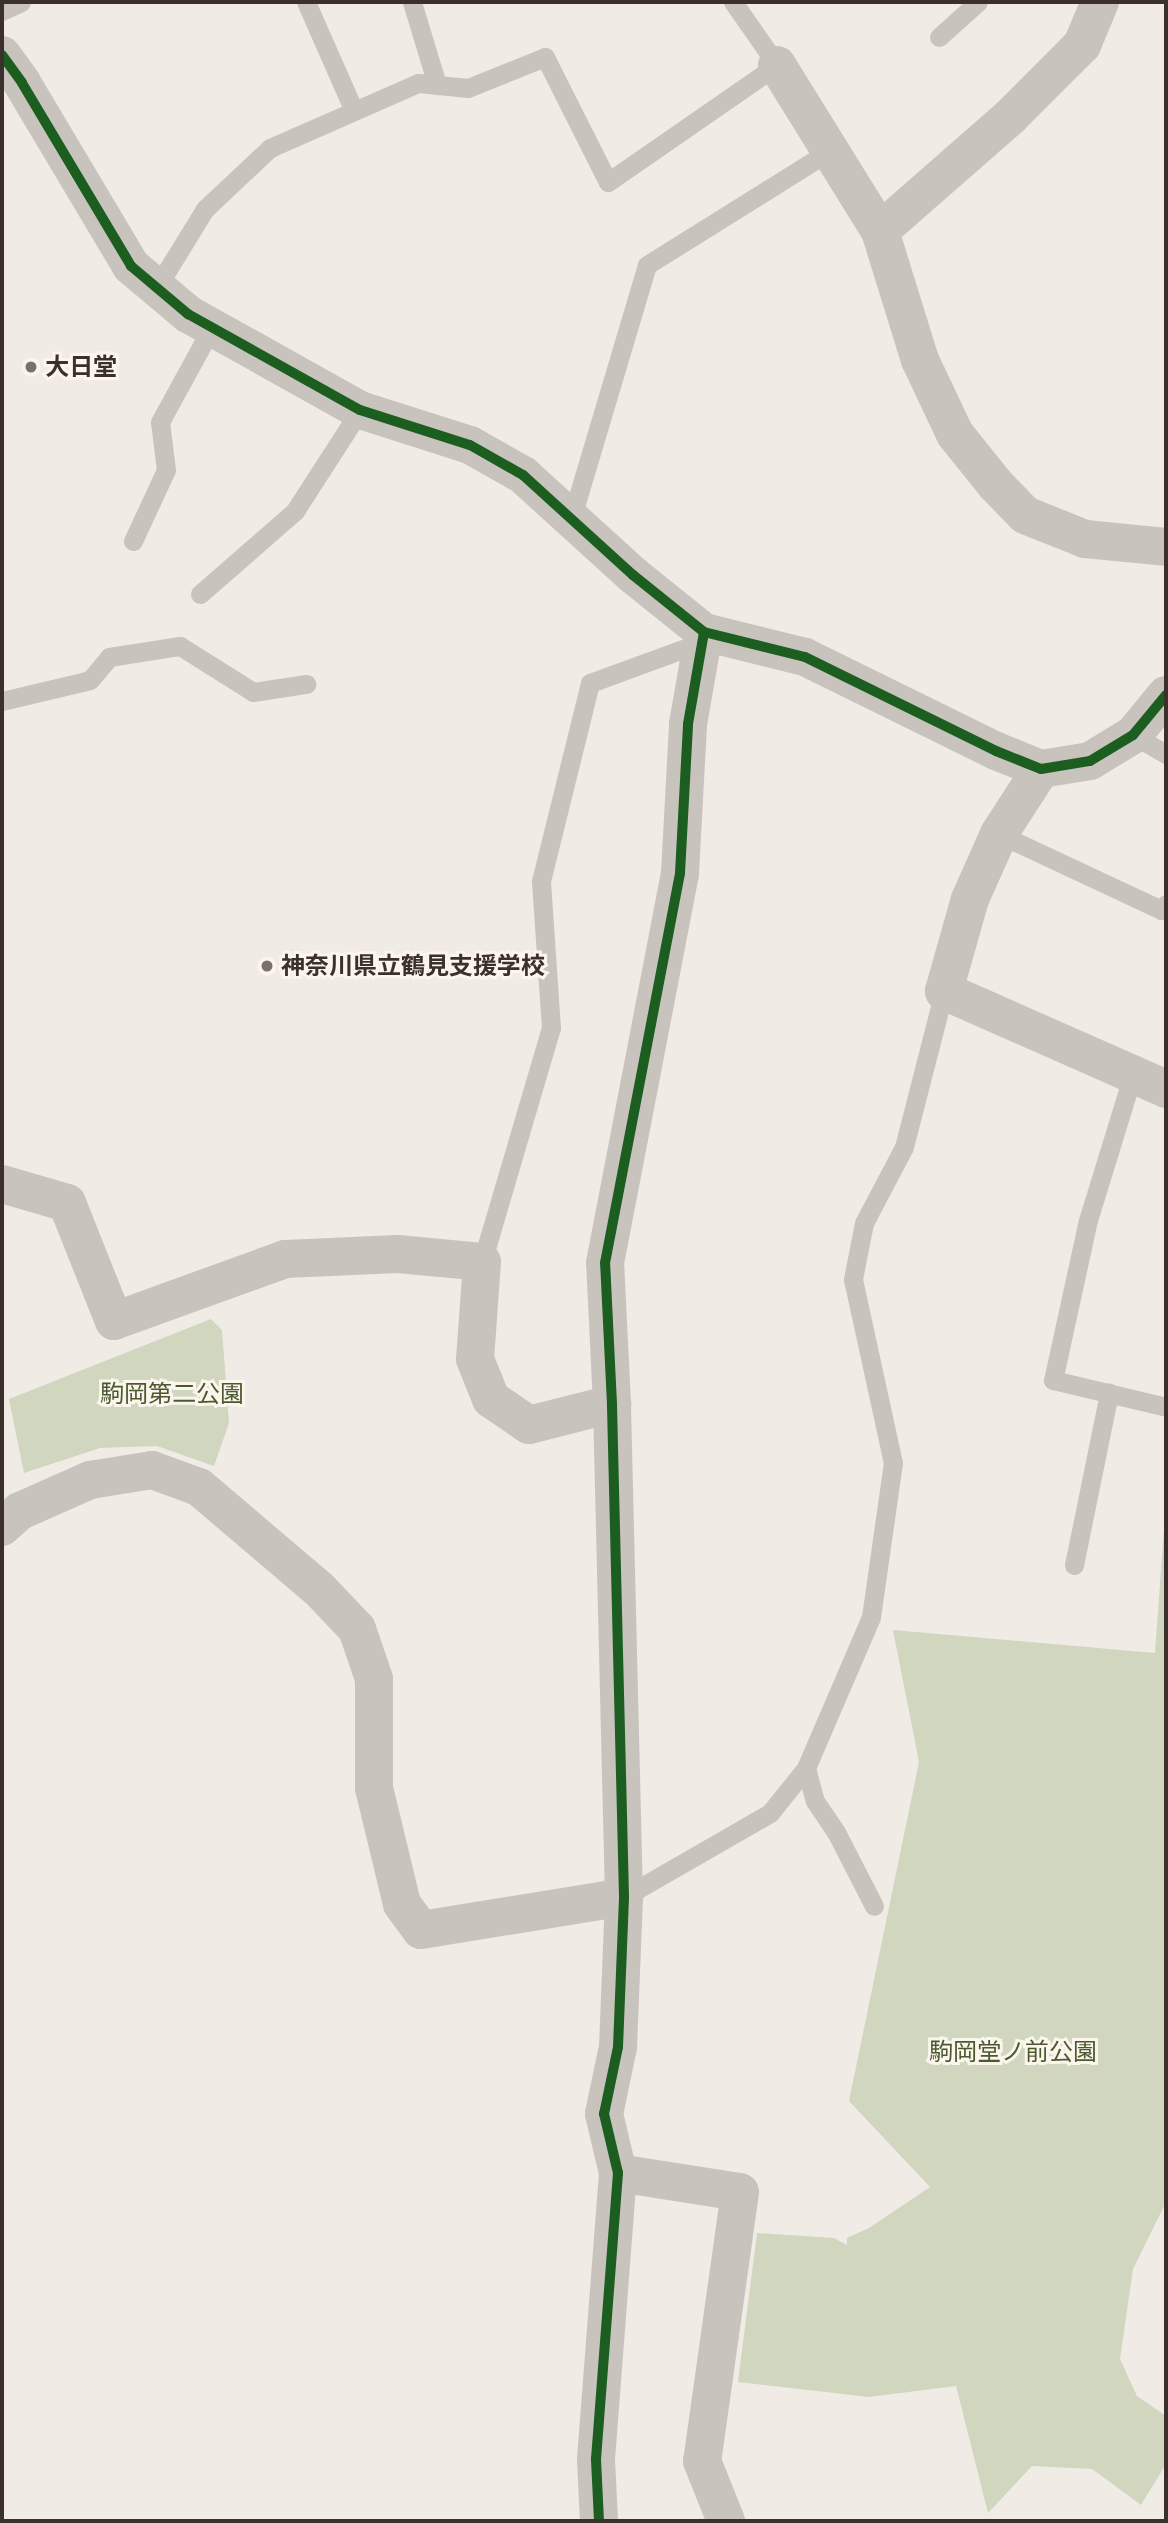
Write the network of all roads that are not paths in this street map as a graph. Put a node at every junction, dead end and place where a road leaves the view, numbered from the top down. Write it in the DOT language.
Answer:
graph roads {
  1 [pos="21,2"];
  2 [pos="306,2"];
  3 [pos="412,2"];
  4 [pos="733,2"];
  5 [pos="978,2"];
  6 [pos="1100,2"];
  7 [pos="2,11"];
  8 [pos="939,37"];
  9 [pos="2,55"];
  10 [pos="777,65"];
  11 [pos="437,85"];
  12 [pos="355,111"];
  13 [pos="831,149"];
  14 [pos="880,231"];
  15 [pos="156,288"];
  16 [pos="212,327"];
  17 [pos="360,410"];
  18 [pos="571,520"];
  19 [pos="134,541"];
  20 [pos="1166,547"];
  21 [pos="200,594"];
  22 [pos="703,637"];
  23 [pos="306,684"];
  24 [pos="1166,695"];
  25 [pos="2,701"];
  26 [pos="1133,735"];
  27 [pos="1166,754"];
  28 [pos="1041,769"];
  29 [pos="999,834"];
  30 [pos="1166,904"];
  31 [pos="944,991"];
  32 [pos="1150,1082"];
  33 [pos="2,1184"];
  34 [pos="482,1262"];
  35 [pos="1109,1393"];
  36 [pos="612,1404"];
  37 [pos="1166,1407"];
  38 [pos="2,1527"];
  39 [pos="1074,1565"];
  40 [pos="806,1768"];
  41 [pos="624,1898"];
  42 [pos="874,1906"];
  43 [pos="618,2173"];
  44 [pos="599,2521"];
  45 [pos="726,2521"];
  1 -- 7 [label="lane"];
  2 -- 12 [label="lane"];
  3 -- 11 [label="lane"];
  4 -- 10 [label="lane"];
  5 -- 8 [label="lane"];
  6 -- 14 [label="street"];
  9 -- 15 [label="street"];
  10 -- 11 [label="lane"];
  10 -- 13 [label="street"];
  11 -- 12 [label="lane"];
  12 -- 15 [label="lane"];
  13 -- 14 [label="street"];
  13 -- 18 [label="lane"];
  14 -- 20 [label="street"];
  15 -- 16 [label="street"];
  16 -- 17 [label="street"];
  16 -- 19 [label="lane"];
  17 -- 18 [label="street"];
  17 -- 21 [label="lane"];
  18 -- 22 [label="street"];
  22 -- 28 [label="street"];
  22 -- 34 [label="lane"];
  22 -- 36 [label="street"];
  23 -- 25 [label="lane"];
  24 -- 26 [label="street"];
  26 -- 27 [label="lane"];
  26 -- 28 [label="street"];
  28 -- 29 [label="street"];
  29 -- 30 [label="lane"];
  29 -- 31 [label="street"];
  31 -- 32 [label="street"];
  31 -- 40 [label="lane"];
  32 -- 35 [label="lane"];
  33 -- 34 [label="street"];
  34 -- 36 [label="street"];
  35 -- 37 [label="lane"];
  35 -- 39 [label="lane"];
  36 -- 41 [label="street"];
  38 -- 41 [label="street"];
  40 -- 41 [label="lane"];
  40 -- 42 [label="lane"];
  41 -- 43 [label="street"];
  43 -- 44 [label="street"];
  43 -- 45 [label="street"];
}
